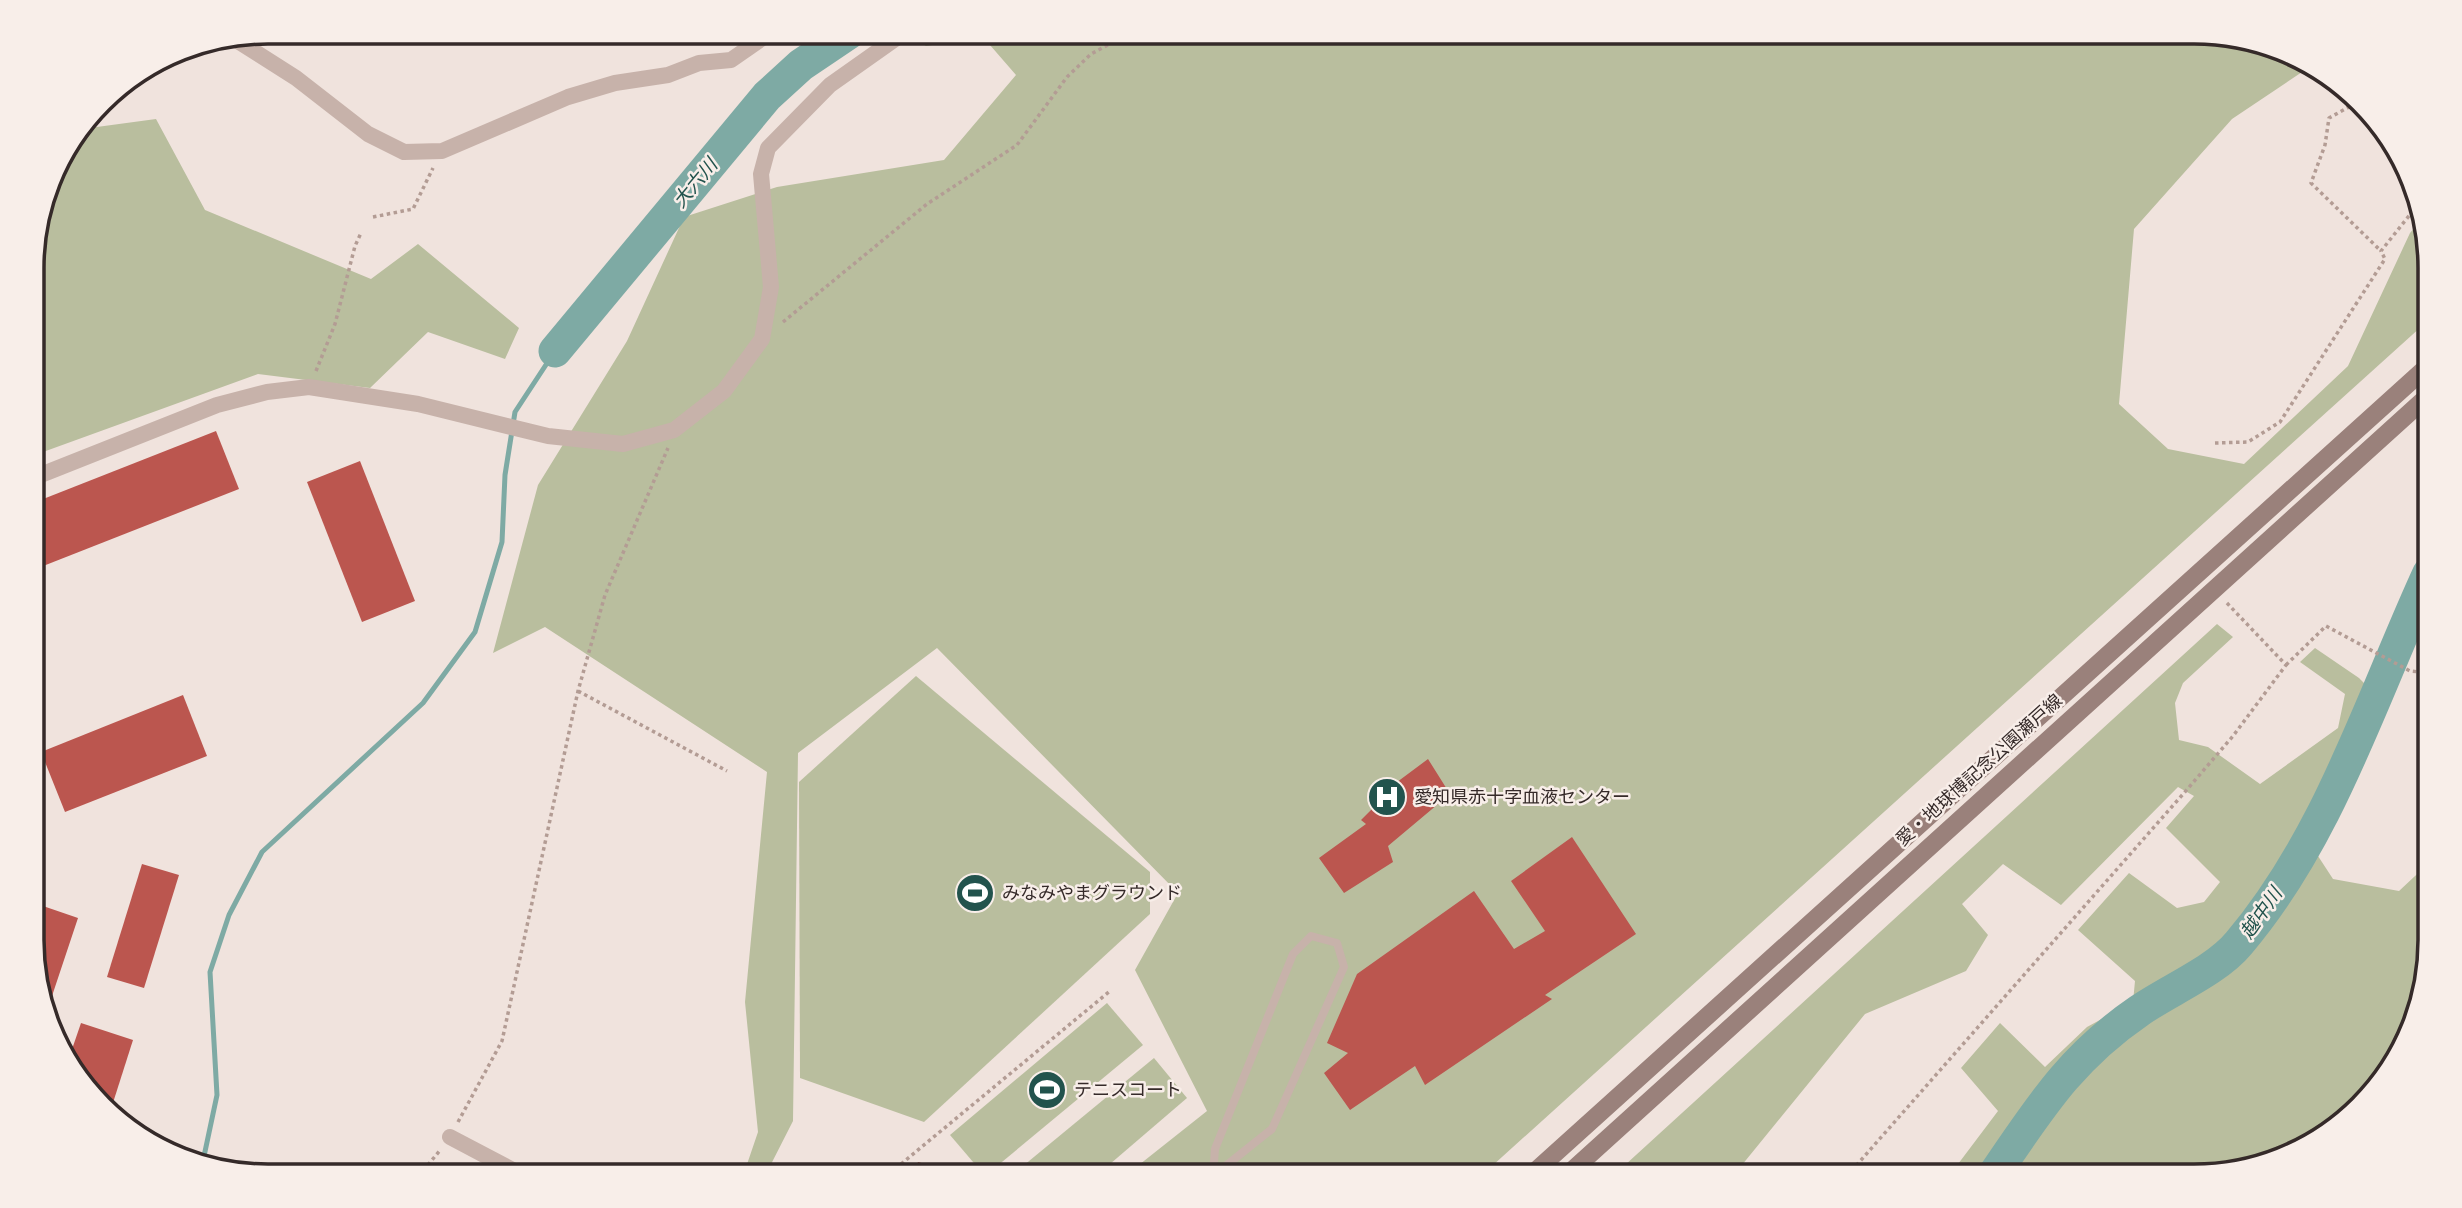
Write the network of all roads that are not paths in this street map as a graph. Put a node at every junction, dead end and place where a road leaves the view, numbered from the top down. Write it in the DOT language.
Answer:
graph roads {
  1 [pos="754,44"];
  2 [pos="888,44"];
  3 [pos="246,46"];
  4 [pos="2418,375"];
  5 [pos="2418,405"];
  6 [pos="44,474"];
  7 [pos="450,1137"];
  8 [pos="501,1164"];
  9 [pos="1214,1164"];
  10 [pos="1228,1164"];
  11 [pos="1543,1164"];
  12 [pos="1579,1164"];
  1 -- 3 [label="street"];
  2 -- 6 [label="street"];
  4 -- 11 [label="main road, 愛・地球博記念公園瀬戸線"];
  5 -- 12 [label="main road, 愛・地球博記念公園瀬戸線"];
  7 -- 8 [label="street"];
  9 -- 10 [label="lane"];
}
